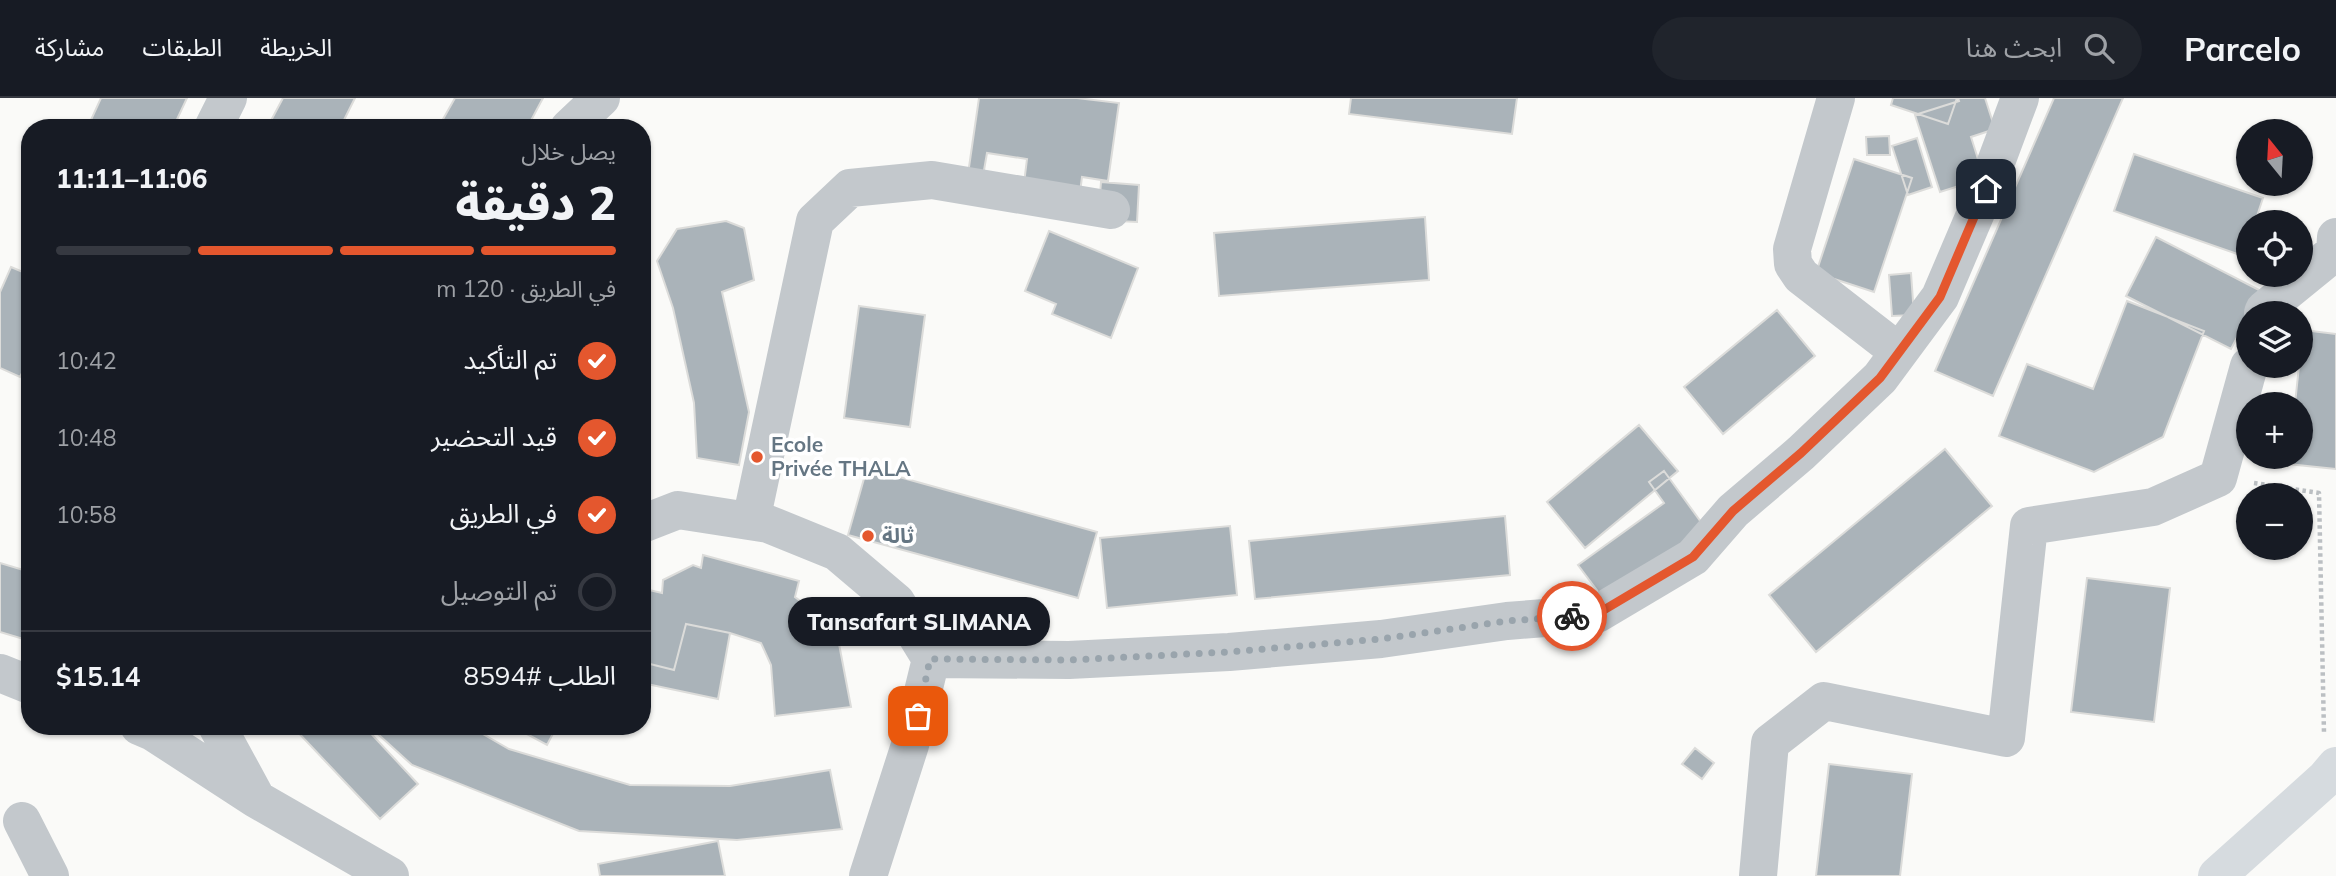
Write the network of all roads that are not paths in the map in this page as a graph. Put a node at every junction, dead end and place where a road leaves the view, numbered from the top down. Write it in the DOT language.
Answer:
graph roads {
  1 [pos="228,98"];
  2 [pos="601,98"];
  3 [pos="1836,98"];
  4 [pos="2020,98"];
  5 [pos="218,119"];
  6 [pos="579,119"];
  7 [pos="1111,210"];
  8 [pos="2336,237"];
  9 [pos="2275,301"];
  10 [pos="1899,352"];
  11 [pos="2246,378"];
  12 [pos="651,520"];
  13 [pos="751,521"];
  14 [pos="930,659"];
  15 [pos="0,673"];
  16 [pos="21,681"];
  17 [pos="158,735"];
  18 [pos="222,735"];
  19 [pos="2330,773"];
  20 [pos="256,799"];
  21 [pos="22,821"];
  22 [pos="50,876"];
  23 [pos="390,876"];
  24 [pos="868,876"];
  25 [pos="1758,876"];
  26 [pos="2217,876"];
  1 -- 5 [label="street"];
  2 -- 6 [label="street"];
  3 -- 10 [label="street"];
  4 -- 10 [label="street"];
  7 -- 13 [label="street"];
  8 -- 9 [label="street"];
  10 -- 14 [label="street"];
  11 -- 25 [label="street"];
  12 -- 13 [label="street"];
  13 -- 14 [label="street"];
  14 -- 24 [label="street"];
  15 -- 16 [label="street"];
  17 -- 20 [label="street"];
  18 -- 20 [label="street"];
  19 -- 26 [label="main road"];
  20 -- 23 [label="street"];
  21 -- 22 [label="street"];
}
